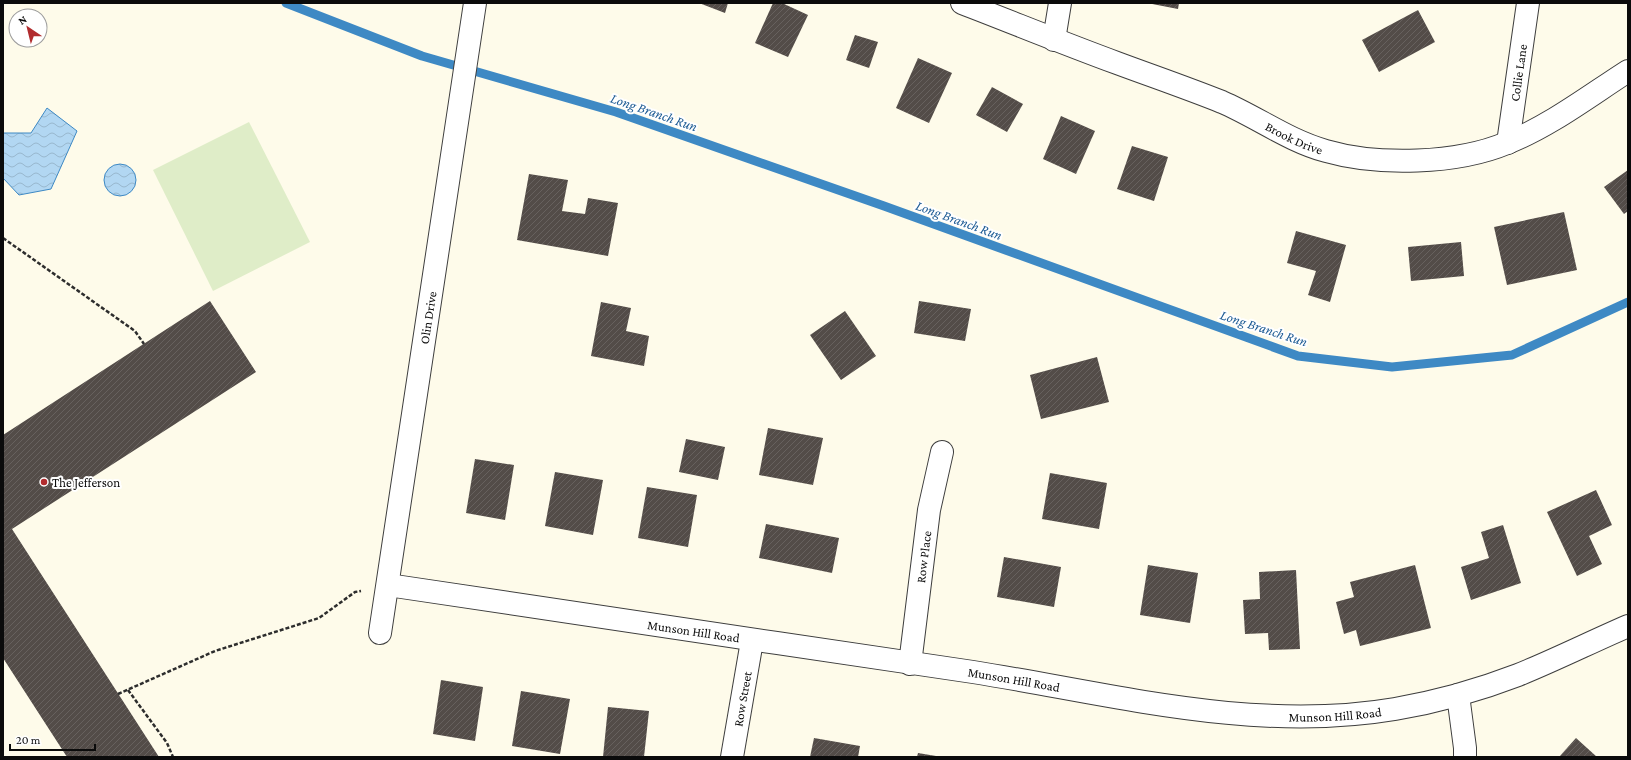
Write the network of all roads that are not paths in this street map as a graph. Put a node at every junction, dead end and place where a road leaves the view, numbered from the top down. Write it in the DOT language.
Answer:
graph roads {
  1 [pos="475,3"];
  2 [pos="962,3"];
  3 [pos="1060,3"];
  4 [pos="1528,3"];
  5 [pos="1054,40"];
  6 [pos="1628,71"];
  7 [pos="1508,143"];
  8 [pos="942,452"];
  9 [pos="388,585"];
  10 [pos="1628,626"];
  11 [pos="380,633"];
  12 [pos="752,641"];
  13 [pos="910,664"];
  14 [pos="1458,695"];
  15 [pos="732,757"];
  16 [pos="1465,757"];
  1 -- 9 [label="street, Olin Drive"];
  2 -- 5 [label="street, Brook Drive"];
  3 -- 5 [label="street"];
  4 -- 7 [label="street, Collie Lane"];
  5 -- 7 [label="street, Brook Drive"];
  6 -- 7 [label="street, Brook Drive"];
  8 -- 13 [label="street, Row Place"];
  9 -- 11 [label="street, Olin Drive"];
  9 -- 12 [label="street, Munson Hill Road"];
  10 -- 14 [label="street, Munson Hill Road"];
  12 -- 13 [label="street, Munson Hill Road"];
  12 -- 15 [label="street, Row Street"];
  13 -- 14 [label="street, Munson Hill Road"];
  14 -- 16 [label="street"];
}
